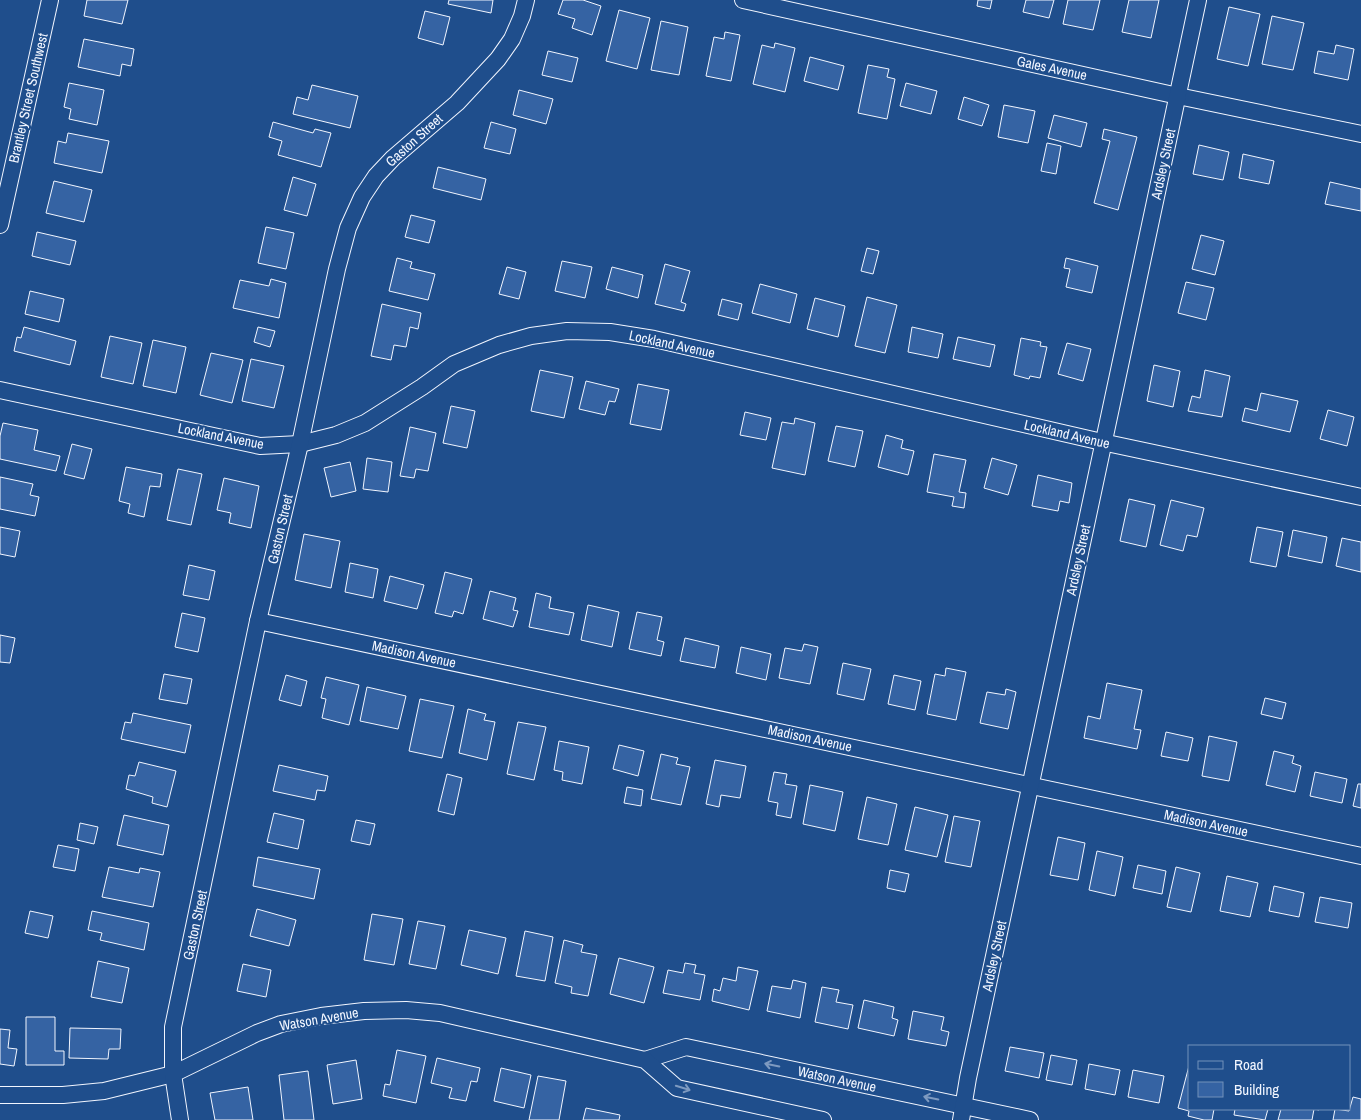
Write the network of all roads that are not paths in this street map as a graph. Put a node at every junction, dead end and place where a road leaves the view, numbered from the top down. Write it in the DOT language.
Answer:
graph roads {
  1 [pos="50,0"];
  2 [pos="526,0"];
  3 [pos="743,0"];
  4 [pos="1198,0"];
  5 [pos="1178,96"];
  6 [pos="1361,134"];
  7 [pos="0,225"];
  8 [pos="0,390"];
  9 [pos="1102,442"];
  10 [pos="300,444"];
  11 [pos="1361,497"];
  12 [pos="258,621"];
  13 [pos="1031,785"];
  14 [pos="1361,856"];
  15 [pos="645,1060"];
  16 [pos="173,1074"];
  17 [pos="0,1095"];
  18 [pos="963,1113"];
  19 [pos="180,1120"];
  20 [pos="823,1120"];
  21 [pos="1030,1120"];
  1 -- 7 [label="street, Brantley Street Southwest"];
  2 -- 10 [label="street, Gaston Street"];
  3 -- 5 [label="street, Gales Avenue"];
  4 -- 5 [label="street, Ardsley Street"];
  5 -- 6 [label="street, Gales Avenue"];
  5 -- 9 [label="street, Ardsley Street"];
  8 -- 10 [label="street, Lockland Avenue"];
  9 -- 10 [label="street, Lockland Avenue"];
  9 -- 11 [label="street, Lockland Avenue"];
  9 -- 13 [label="street, Ardsley Street"];
  10 -- 12 [label="street, Gaston Street"];
  12 -- 13 [label="street, Madison Avenue"];
  12 -- 16 [label="street, Gaston Street"];
  13 -- 14 [label="street, Madison Avenue"];
  13 -- 18 [label="street, Ardsley Street"];
  15 -- 16 [label="street, Watson Avenue"];
  18 -- 15 [label="street, Watson Avenue, one-way"];
  15 -- 20 [label="street, Watson Avenue, one-way"];
  16 -- 17 [label="street, Watson Avenue"];
  16 -- 19 [label="street, Gaston Street"];
  18 -- 21 [label="street, Watson Avenue"];
}
